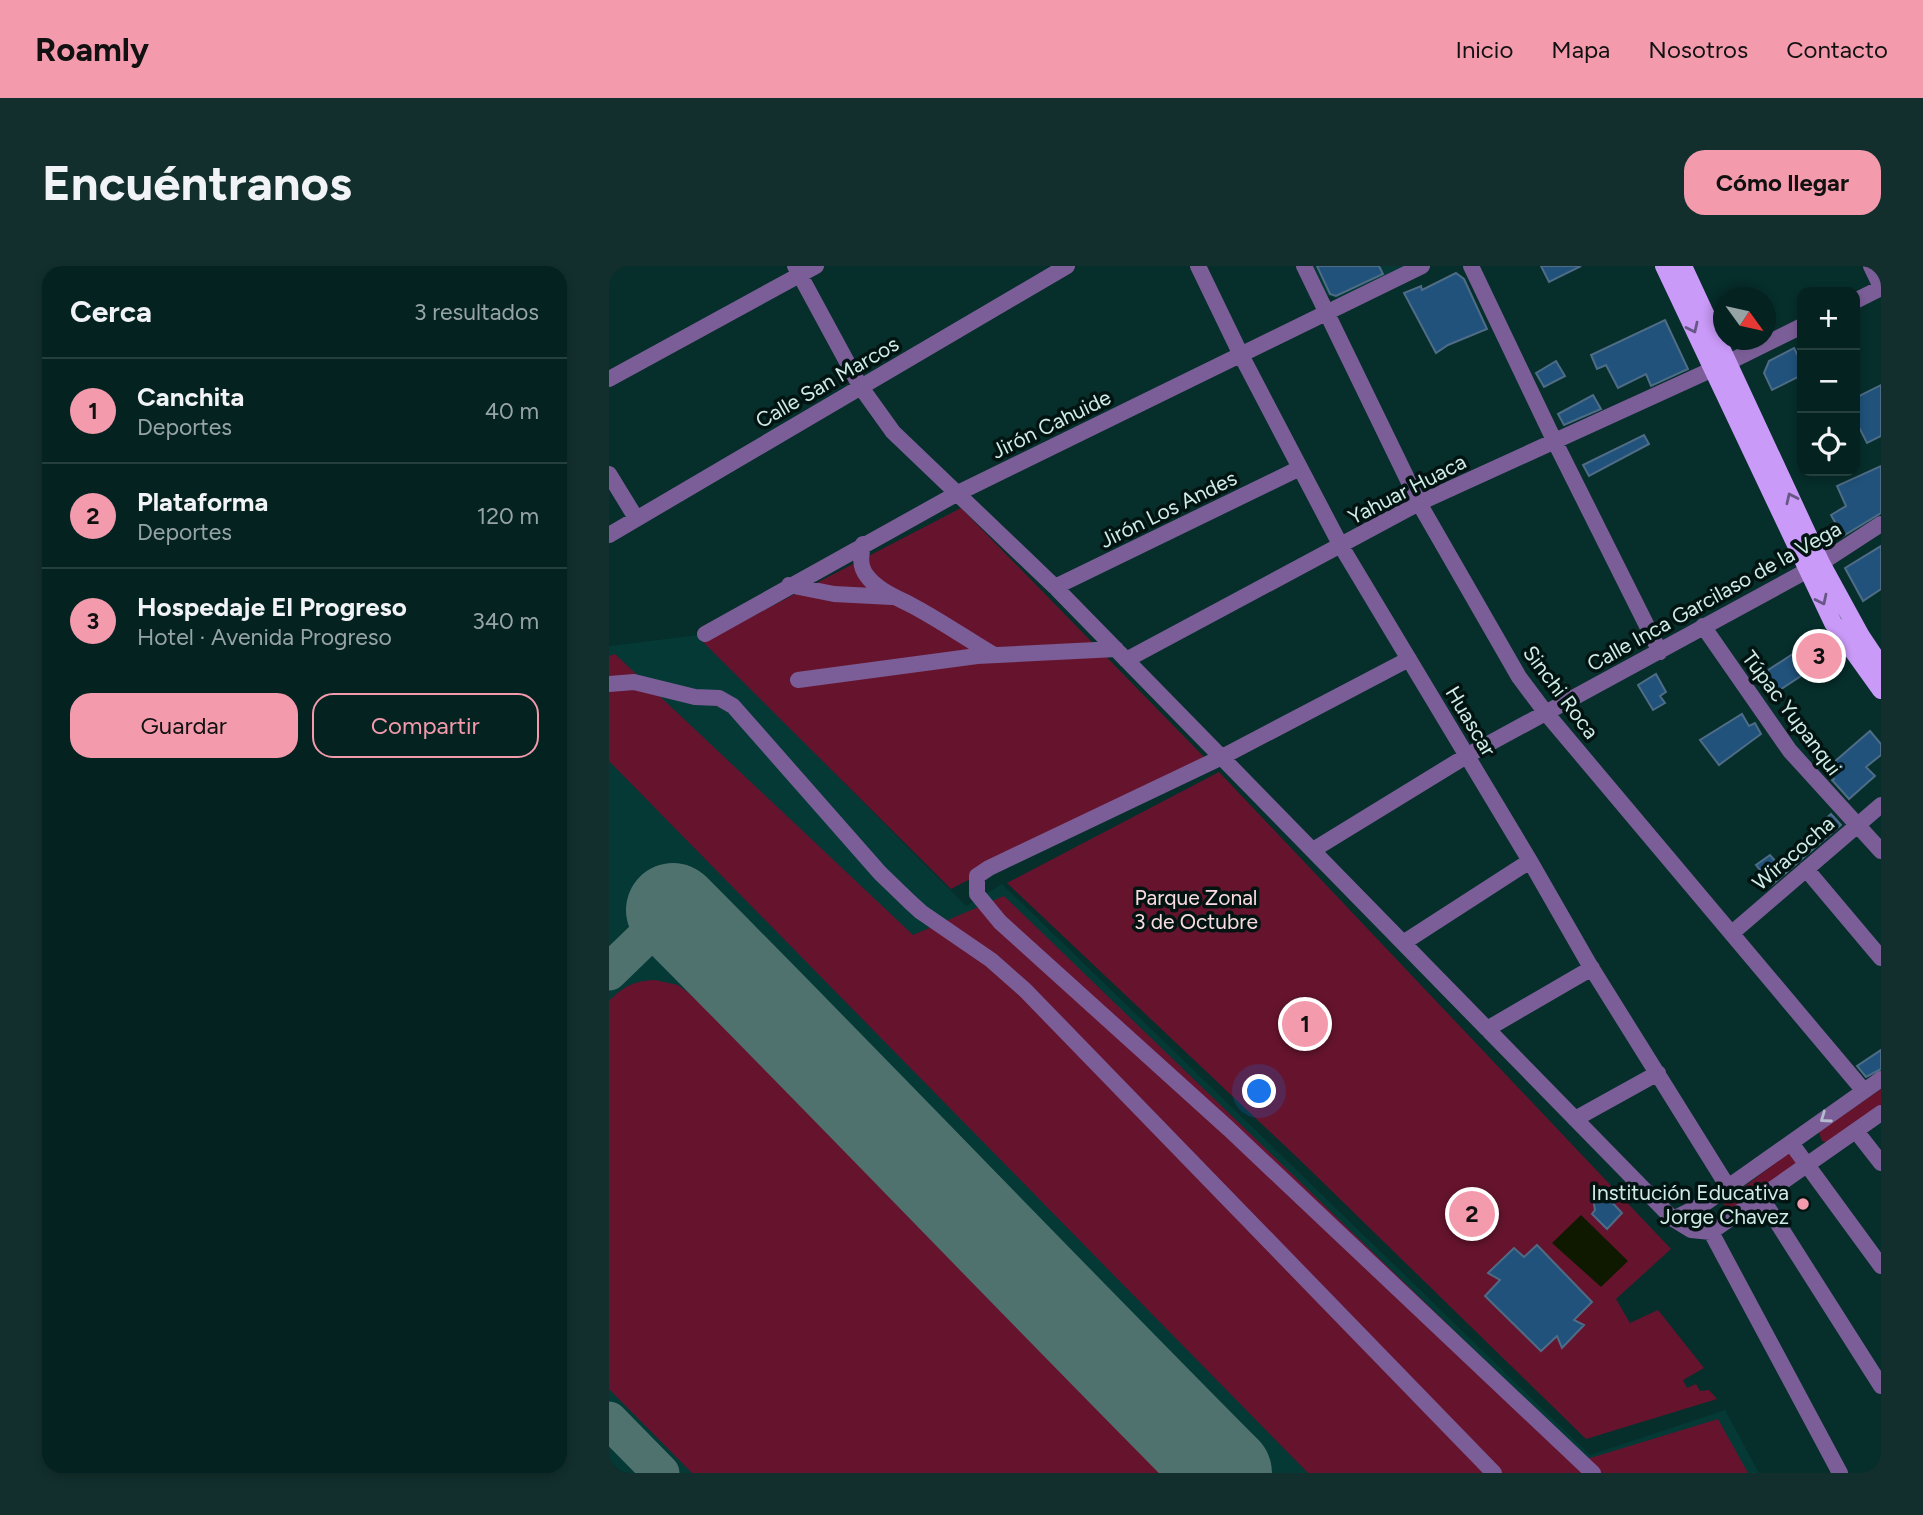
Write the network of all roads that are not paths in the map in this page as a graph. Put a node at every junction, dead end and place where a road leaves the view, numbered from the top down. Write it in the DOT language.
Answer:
graph roads {
  1 [pos="816,266"];
  2 [pos="1067,266"];
  3 [pos="1198,266"];
  4 [pos="1304,266"];
  5 [pos="1422,266"];
  6 [pos="1471,266"];
  7 [pos="1664,266"];
  8 [pos="1683,266"];
  9 [pos="1871,266"];
  10 [pos="797,271"];
  11 [pos="1881,288"];
  12 [pos="1860,298"];
  13 [pos="1327,312"];
  14 [pos="1797,328"];
  15 [pos="1241,355"];
  16 [pos="1721,365"];
  17 [pos="609,379"];
  18 [pos="860,386"];
  19 [pos="1554,440"];
  20 [pos="1300,468"];
  21 [pos="609,474"];
  22 [pos="958,493"];
  23 [pos="1419,503"];
  24 [pos="636,518"];
  25 [pos="1881,524"];
  26 [pos="609,535"];
  27 [pos="863,544"];
  28 [pos="1341,546"];
  29 [pos="1814,566"];
  30 [pos="789,585"];
  31 [pos="1055,587"];
  32 [pos="895,598"];
  33 [pos="1703,626"];
  34 [pos="705,634"];
  35 [pos="1660,652"];
  36 [pos="1121,654"];
  37 [pos="994,655"];
  38 [pos="1409,659"];
  39 [pos="1881,666"];
  40 [pos="798,680"];
  41 [pos="609,684"];
  42 [pos="1881,690"];
  43 [pos="1546,713"];
  44 [pos="1468,755"];
  45 [pos="1222,758"];
  46 [pos="1881,805"];
  47 [pos="1856,826"];
  48 [pos="1313,850"];
  49 [pos="1881,851"];
  50 [pos="1530,861"];
  51 [pos="1806,869"];
  52 [pos="1732,933"];
  53 [pos="1403,943"];
  54 [pos="1881,958"];
  55 [pos="1592,968"];
  56 [pos="1487,1029"];
  57 [pos="1658,1073"];
  58 [pos="1881,1079"];
  59 [pos="1864,1091"];
  60 [pos="1881,1113"];
  61 [pos="1575,1119"];
  62 [pos="1856,1130"];
  63 [pos="1791,1143"];
  64 [pos="1881,1163"];
  65 [pos="1807,1165"];
  66 [pos="1728,1187"];
  67 [pos="1761,1197"];
  68 [pos="1673,1219"];
  69 [pos="1711,1232"];
  70 [pos="1881,1266"];
  71 [pos="1881,1386"];
  72 [pos="1494,1473"];
  73 [pos="1594,1473"];
  74 [pos="1840,1473"];
  1 -- 10 [label="street"];
  2 -- 18 [label="street, Calle San Marcos"];
  3 -- 15 [label="street, Huascar"];
  4 -- 13 [label="street, Sinchi Roca"];
  5 -- 13 [label="street, Jirón Cahuide"];
  6 -- 19 [label="street"];
  7 -- 16 [label="main road, one-way"];
  8 -- 16 [label="main road"];
  9 -- 11 [label="street"];
  10 -- 17 [label="street"];
  10 -- 18 [label="street"];
  11 -- 12 [label="street"];
  13 -- 15 [label="street, Jirón Cahuide"];
  13 -- 23 [label="street, Sinchi Roca"];
  14 -- 16 [label="street, Yahuar Huaca"];
  15 -- 20 [label="street, Huascar"];
  15 -- 22 [label="street, Jirón Cahuide"];
  16 -- 19 [label="street, Yahuar Huaca"];
  16 -- 29 [label="main road"];
  18 -- 22 [label="street"];
  18 -- 24 [label="street, Calle San Marcos"];
  19 -- 23 [label="street, Yahuar Huaca"];
  19 -- 35 [label="street"];
  20 -- 28 [label="street, Huascar"];
  20 -- 31 [label="street, Jirón Los Andes"];
  21 -- 24 [label="street"];
  22 -- 27 [label="street, Jirón Cahuide"];
  22 -- 31 [label="street"];
  23 -- 28 [label="street, Yahuar Huaca"];
  23 -- 43 [label="street, Sinchi Roca"];
  24 -- 26 [label="street, Calle San Marcos"];
  25 -- 29 [label="street, Calle Inca Garcilaso de la Vega"];
  27 -- 30 [label="street, Jirón Cahuide"];
  27 -- 32 [label="street"];
  28 -- 36 [label="street, Yahuar Huaca"];
  28 -- 38 [label="street, Huascar"];
  29 -- 33 [label="street, Calle Inca Garcilaso de la Vega"];
  29 -- 39 [label="main road"];
  29 -- 42 [label="main road, one-way"];
  30 -- 32 [label="street"];
  30 -- 34 [label="street, Jirón Cahuide"];
  31 -- 36 [label="street"];
  32 -- 37 [label="street"];
  33 -- 35 [label="street, Calle Inca Garcilaso de la Vega"];
  33 -- 47 [label="street, Túpac Yupanqui"];
  35 -- 43 [label="street, Calle Inca Garcilaso de la Vega"];
  36 -- 37 [label="street"];
  36 -- 45 [label="street"];
  37 -- 40 [label="street"];
  38 -- 44 [label="street, Huascar"];
  38 -- 45 [label="street"];
  41 -- 72 [label="street"];
  43 -- 44 [label="street, Calle Inca Garcilaso de la Vega"];
  43 -- 52 [label="street, Sinchi Roca"];
  44 -- 48 [label="street, Calle Inca Garcilaso de la Vega"];
  44 -- 50 [label="street, Huascar"];
  45 -- 48 [label="street"];
  45 -- 73 [label="street"];
  46 -- 47 [label="street, Wiracocha"];
  47 -- 49 [label="street, Túpac Yupanqui"];
  47 -- 51 [label="street, Wiracocha"];
  48 -- 53 [label="street"];
  50 -- 53 [label="street"];
  50 -- 55 [label="street, Huascar"];
  51 -- 52 [label="street, Wiracocha"];
  51 -- 54 [label="street"];
  52 -- 59 [label="street, Sinchi Roca"];
  53 -- 56 [label="street"];
  55 -- 56 [label="street"];
  55 -- 57 [label="street, Huascar"];
  56 -- 61 [label="street"];
  57 -- 61 [label="street"];
  57 -- 66 [label="street, Huascar"];
  58 -- 59 [label="street"];
  59 -- 63 [label="street, one-way"];
  60 -- 62 [label="street"];
  61 -- 68 [label="street"];
  62 -- 64 [label="street"];
  62 -- 65 [label="street"];
  63 -- 65 [label="street"];
  63 -- 66 [label="street"];
  65 -- 67 [label="street"];
  65 -- 70 [label="street"];
  66 -- 68 [label="street"];
  67 -- 69 [label="street"];
  67 -- 71 [label="street"];
  68 -- 69 [label="street"];
  69 -- 74 [label="street"];
}
